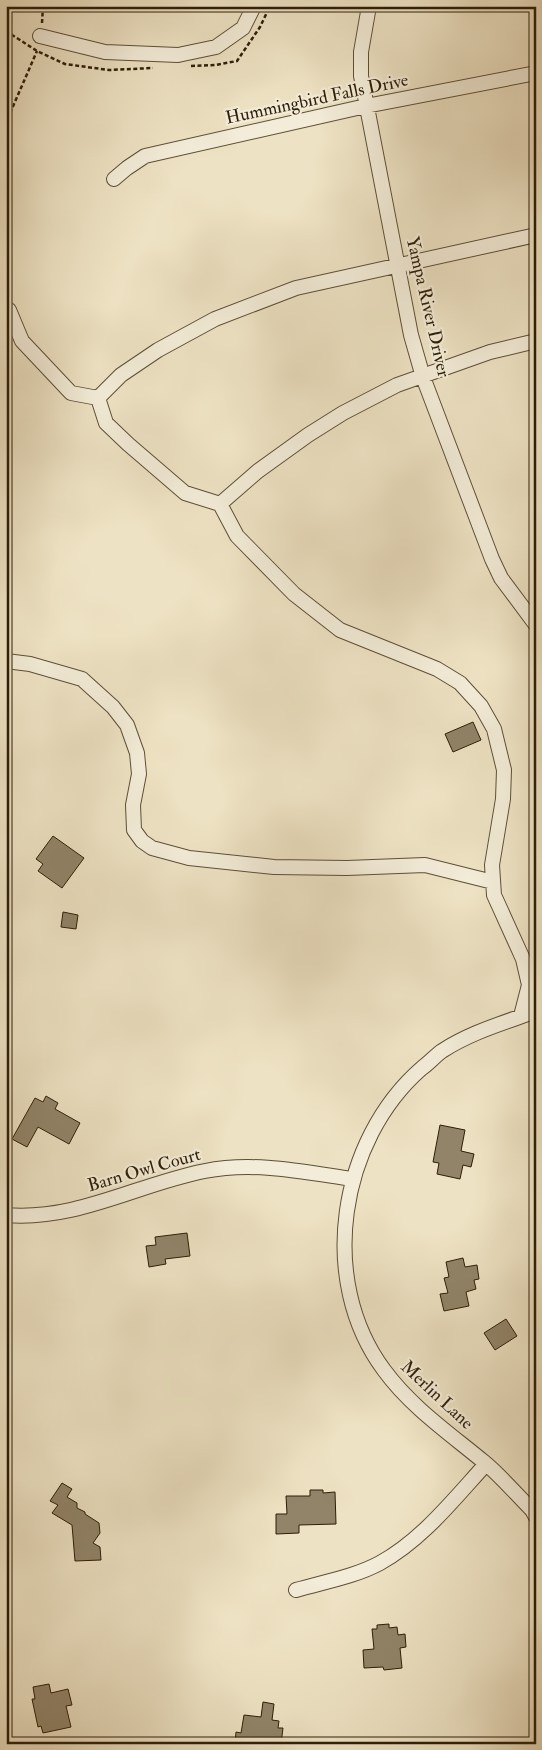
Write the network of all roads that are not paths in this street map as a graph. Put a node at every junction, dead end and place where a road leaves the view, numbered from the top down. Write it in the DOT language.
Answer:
graph roads {
  1 [pos="254,6"];
  2 [pos="369,6"];
  3 [pos="40,36"];
  4 [pos="536,73"];
  5 [pos="366,106"];
  6 [pos="114,179"];
  7 [pos="536,235"];
  8 [pos="397,265"];
  9 [pos="9,310"];
  10 [pos="536,341"];
  11 [pos="423,377"];
  12 [pos="98,398"];
  13 [pos="220,504"];
  14 [pos="536,625"];
  15 [pos="6,661"];
  16 [pos="493,882"];
  17 [pos="536,1011"];
  18 [pos="521,1016"];
  19 [pos="352,1179"];
  20 [pos="6,1215"];
  21 [pos="486,1464"];
  22 [pos="536,1517"];
  23 [pos="296,1590"];
  1 -- 3 [label="street"];
  2 -- 5 [label="street, Yampa River Driver"];
  4 -- 5 [label="street, Hummingbird Falls Drive"];
  5 -- 6 [label="street, Hummingbird Falls Drive"];
  5 -- 8 [label="street, Yampa River Driver"];
  7 -- 8 [label="street"];
  8 -- 11 [label="street, Yampa River Driver"];
  8 -- 12 [label="street"];
  9 -- 12 [label="street"];
  10 -- 11 [label="street"];
  11 -- 13 [label="street"];
  11 -- 14 [label="street, Yampa River Driver"];
  12 -- 13 [label="street"];
  13 -- 16 [label="street"];
  15 -- 16 [label="street"];
  16 -- 18 [label="street"];
  17 -- 18 [label="street, Merlin Lane"];
  18 -- 19 [label="street, Merlin Lane"];
  19 -- 20 [label="street, Barn Owl Court"];
  19 -- 21 [label="street, Merlin Lane"];
  21 -- 22 [label="street, Merlin Lane"];
  21 -- 23 [label="street"];
}
